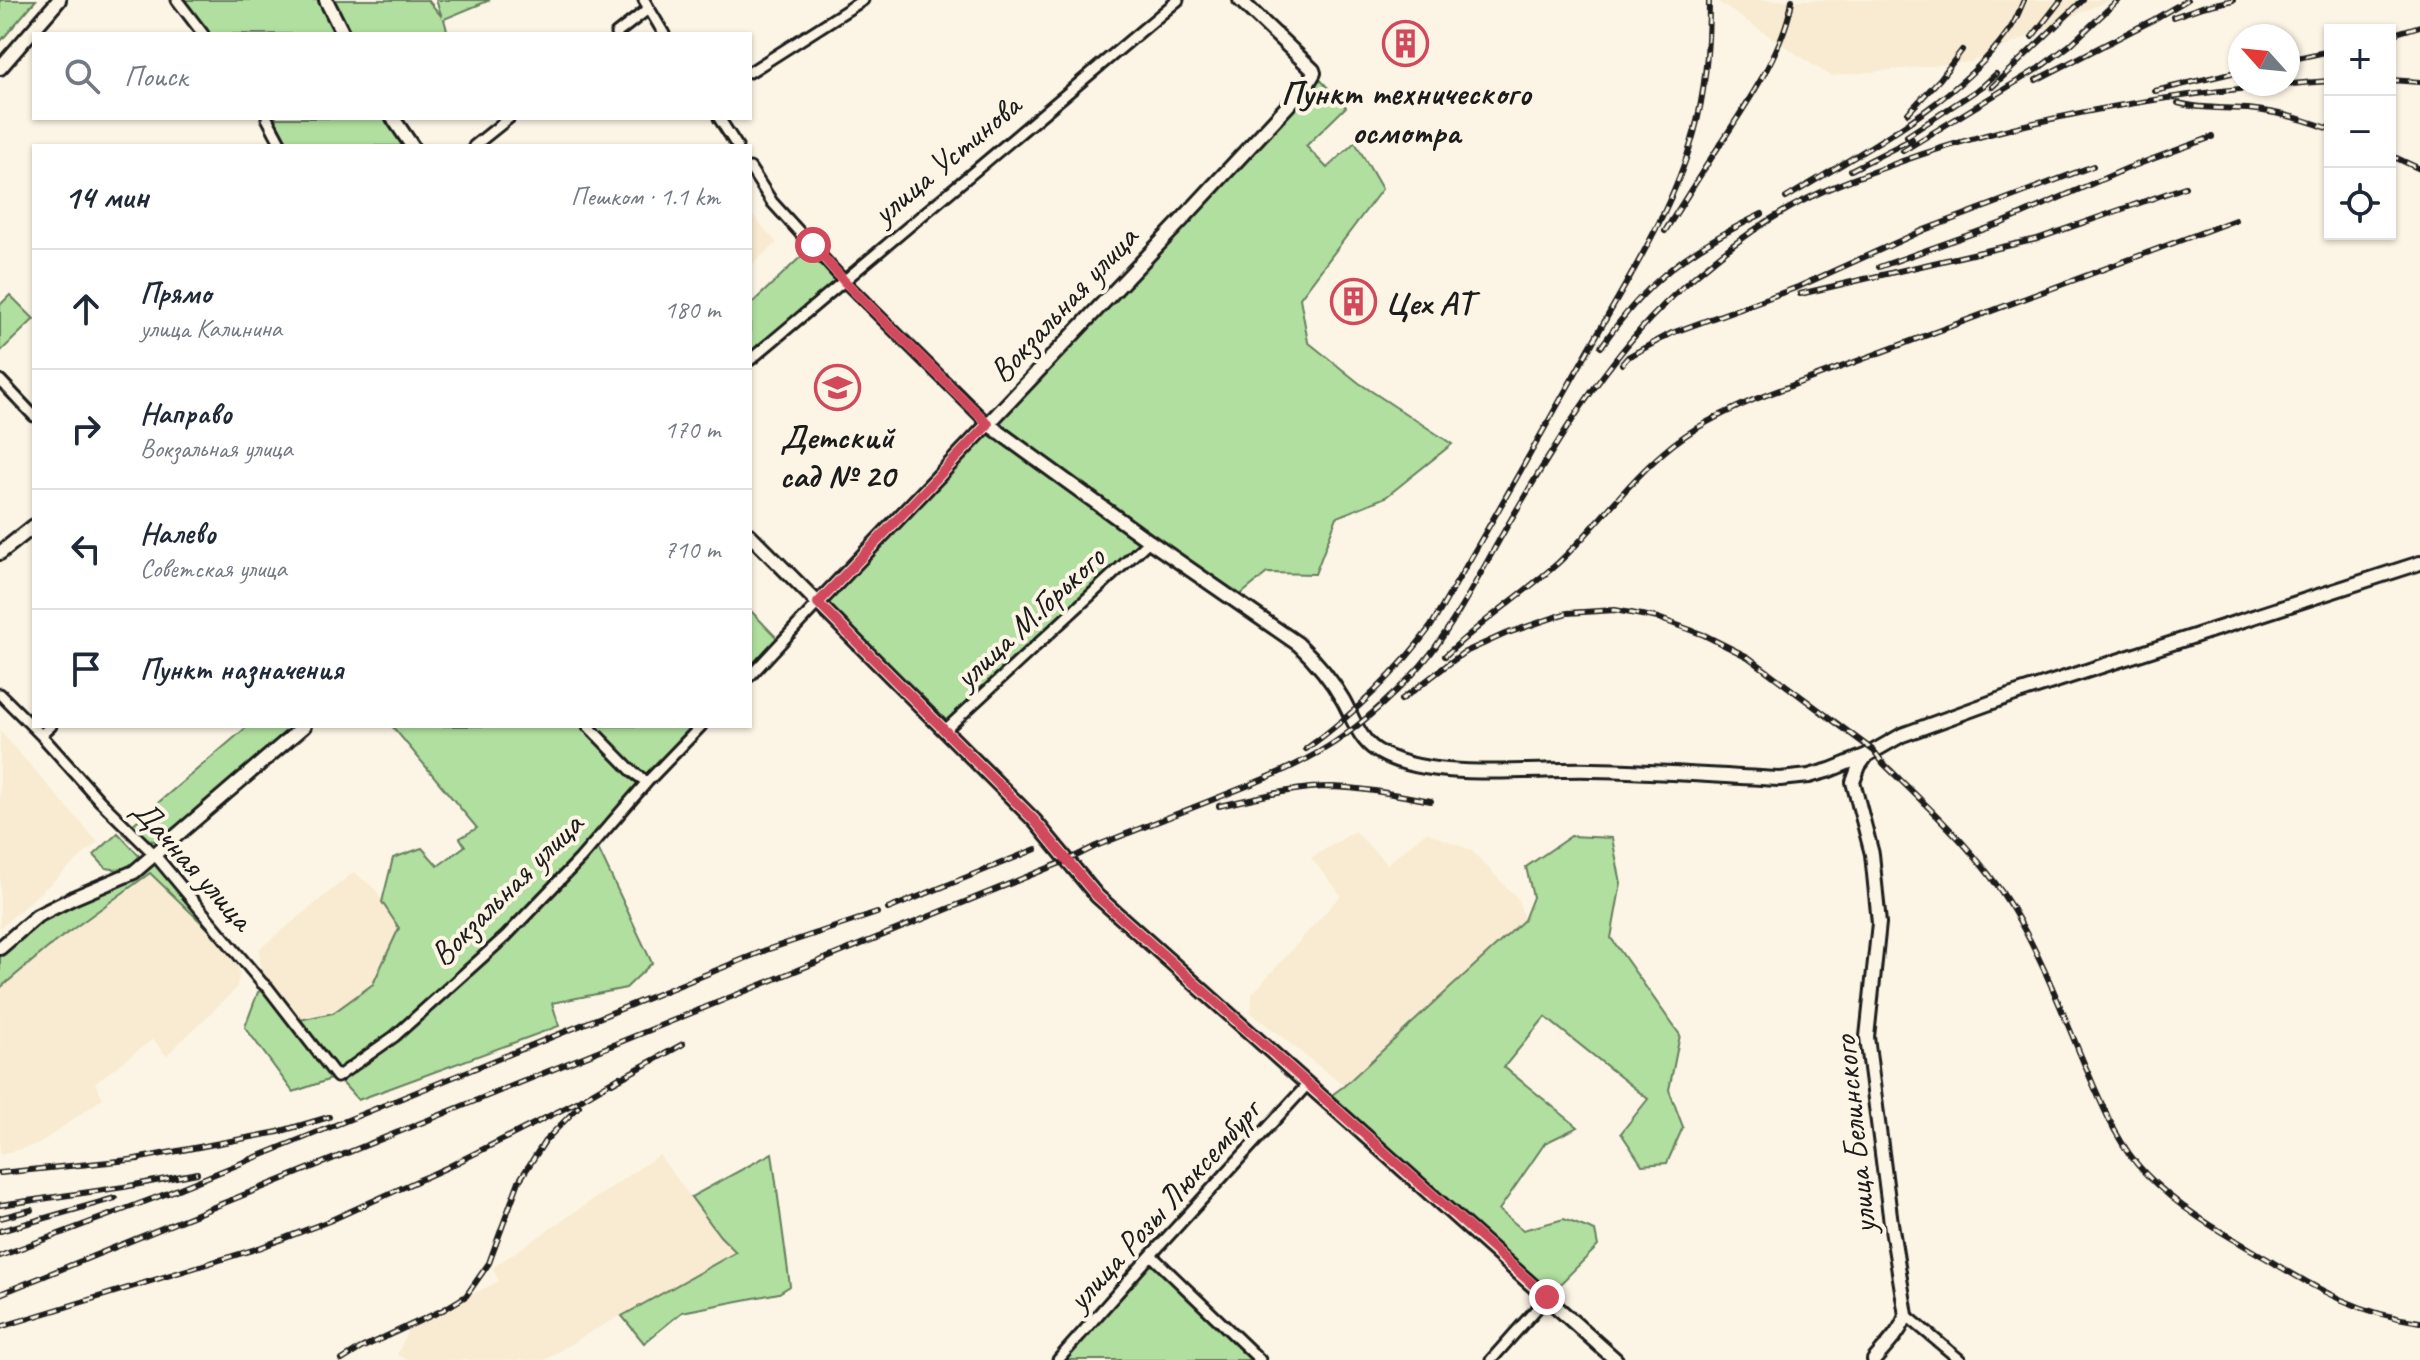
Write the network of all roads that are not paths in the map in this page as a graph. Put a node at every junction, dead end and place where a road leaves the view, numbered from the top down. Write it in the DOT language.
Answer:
graph roads {
  1 [pos="59,0"];
  2 [pos="177,0"];
  3 [pos="326,0"];
  4 [pos="863,0"];
  5 [pos="1178,0"];
  6 [pos="1240,0"];
  7 [pos="646,5"];
  8 [pos="201,32"];
  9 [pos="342,32"];
  10 [pos="618,32"];
  11 [pos="663,32"];
  12 [pos="0,68"];
  13 [pos="752,71"];
  14 [pos="268,120"];
  15 [pos="394,120"];
  16 [pos="506,120"];
  17 [pos="720,120"];
  18 [pos="281,144"];
  19 [pos="411,144"];
  20 [pos="476,144"];
  21 [pos="736,144"];
  22 [pos="752,171"];
  23 [pos="844,281"];
  24 [pos="752,358"];
  25 [pos="0,380"];
  26 [pos="32,414"];
  27 [pos="988,424"];
  28 [pos="32,528"];
  29 [pos="752,537"];
  30 [pos="1149,541"];
  31 [pos="0,553"];
  32 [pos="2420,563"];
  33 [pos="818,603"];
  34 [pos="752,674"];
  35 [pos="0,694"];
  36 [pos="32,726"];
  37 [pos="34,728"];
  38 [pos="49,728"];
  39 [pos="302,728"];
  40 [pos="590,728"];
  41 [pos="699,728"];
  42 [pos="944,731"];
  43 [pos="41,735"];
  44 [pos="1867,755"];
  45 [pos="647,782"];
  46 [pos="154,854"];
  47 [pos="0,948"];
  48 [pos="337,1077"];
  49 [pos="1307,1085"];
  50 [pos="1151,1255"];
  51 [pos="1547,1297"];
  52 [pos="1906,1315"];
  53 [pos="1058,1360"];
  54 [pos="1260,1360"];
  55 [pos="1491,1360"];
  56 [pos="1616,1360"];
  57 [pos="1874,1360"];
  58 [pos="1960,1360"];
  1 -- 12 [label="street"];
  2 -- 8 [label="street"];
  3 -- 9 [label="street"];
  4 -- 13 [label="street"];
  5 -- 23 [label="street, улица Устинова"];
  6 -- 27 [label="street, Вокзальная улица"];
  7 -- 10 [label="street"];
  7 -- 11 [label="street"];
  14 -- 18 [label="street"];
  15 -- 19 [label="street"];
  16 -- 20 [label="street"];
  17 -- 21 [label="street"];
  22 -- 23 [label="street"];
  23 -- 24 [label="street, улица Устинова"];
  23 -- 27 [label="street"];
  25 -- 26 [label="street"];
  27 -- 30 [label="street"];
  27 -- 33 [label="street, Вокзальная улица"];
  28 -- 31 [label="street"];
  29 -- 33 [label="street"];
  30 -- 42 [label="street, улица М.Горького"];
  30 -- 44 [label="street"];
  32 -- 44 [label="street"];
  33 -- 34 [label="street, Вокзальная улица"];
  33 -- 42 [label="street"];
  35 -- 36 [label="street, Дачная улица"];
  37 -- 43 [label="street, Дачная улица"];
  38 -- 43 [label="street"];
  39 -- 46 [label="street"];
  40 -- 45 [label="street"];
  41 -- 45 [label="street, Вокзальная улица"];
  42 -- 49 [label="street"];
  43 -- 46 [label="street, Дачная улица"];
  44 -- 52 [label="street, улица Белинского"];
  45 -- 48 [label="street, Вокзальная улица"];
  46 -- 47 [label="street"];
  46 -- 48 [label="street, Дачная улица"];
  49 -- 50 [label="street, улица Розы Люксембург"];
  49 -- 51 [label="street"];
  50 -- 53 [label="street, улица Розы Люксембург"];
  50 -- 54 [label="street"];
  51 -- 55 [label="street"];
  51 -- 56 [label="street"];
  52 -- 57 [label="street"];
  52 -- 58 [label="street"];
}
